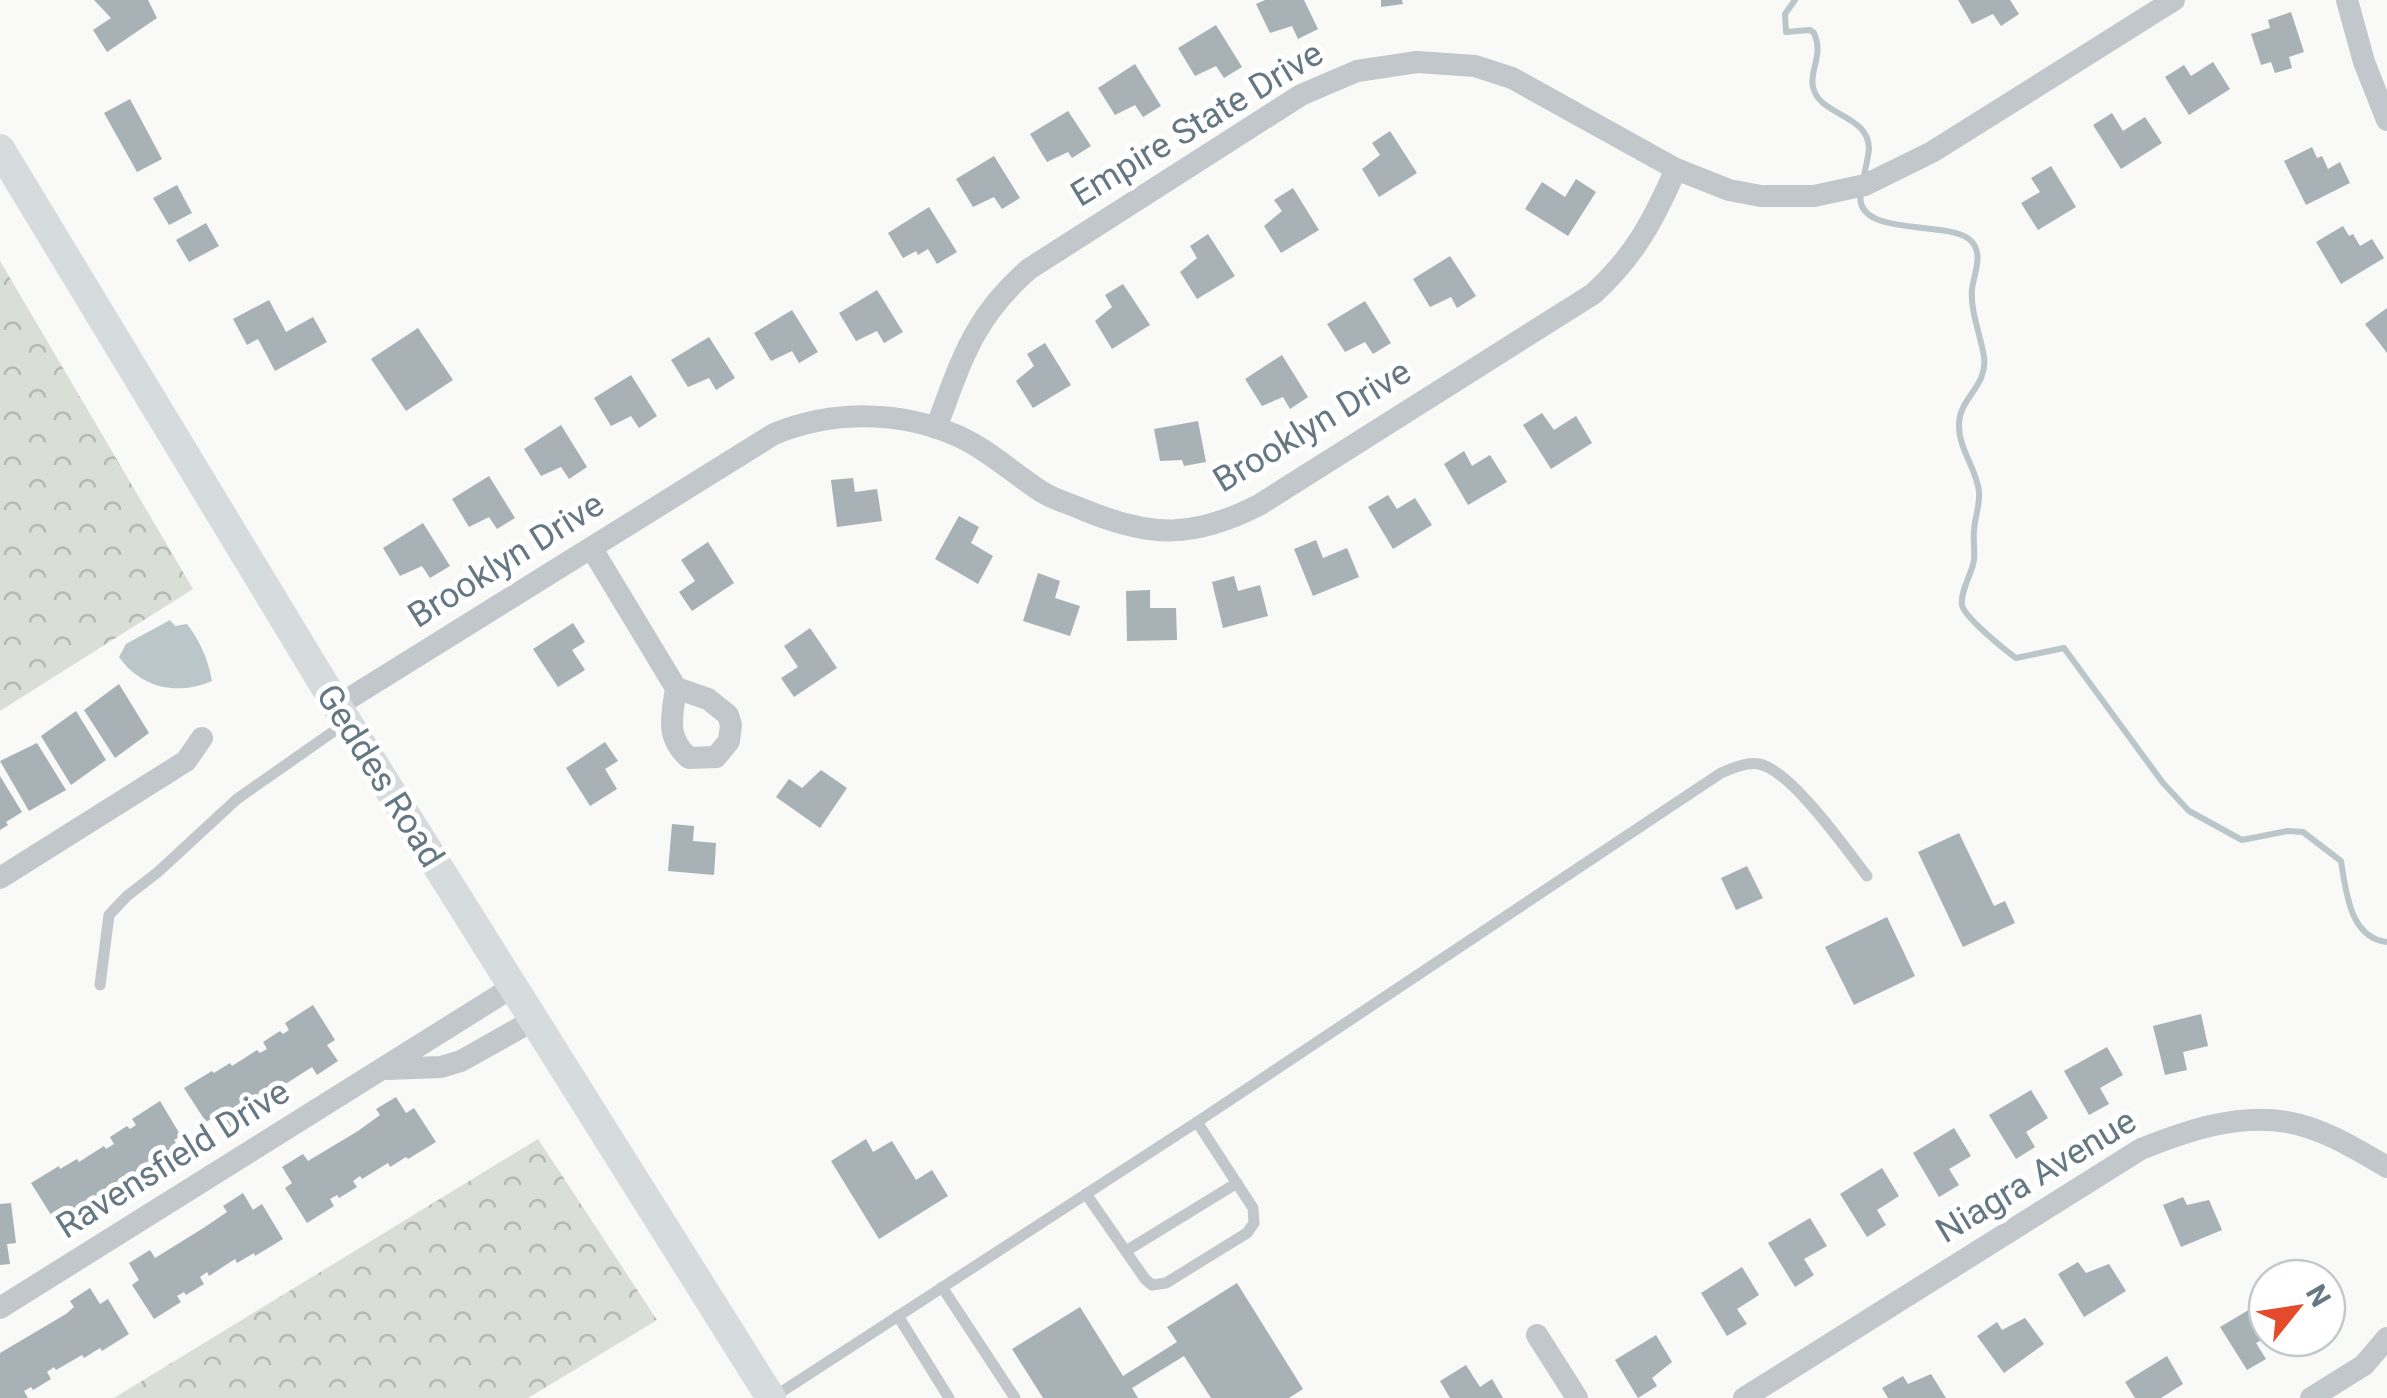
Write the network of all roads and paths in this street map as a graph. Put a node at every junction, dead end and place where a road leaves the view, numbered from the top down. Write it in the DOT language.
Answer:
graph roads {
  1 [pos="2174,0"];
  2 [pos="2347,0"];
  3 [pos="2387,120"];
  4 [pos="0,149"];
  5 [pos="1676,169"];
  6 [pos="936,428"];
  7 [pos="592,549"];
  8 [pos="676,688"];
  9 [pos="342,714"];
  10 [pos="202,738"];
  11 [pos="1867,876"];
  12 [pos="0,878"];
  13 [pos="100,985"];
  14 [pos="511,988"];
  15 [pos="532,1022"];
  16 [pos="384,1069"];
  17 [pos="1198,1122"];
  18 [pos="2387,1166"];
  19 [pos="1237,1183"];
  20 [pos="1086,1194"];
  21 [pos="1126,1251"];
  22 [pos="942,1287"];
  23 [pos="0,1308"];
  24 [pos="898,1316"];
  25 [pos="1537,1335"];
  26 [pos="2387,1338"];
  27 [pos="771,1398"];
  28 [pos="949,1398"];
  29 [pos="1015,1398"];
  30 [pos="1577,1398"];
  31 [pos="1744,1398"];
  32 [pos="2311,1398"];
  1 -- 5 [label="street, Empire State Drive"];
  2 -- 3 [label="street"];
  4 -- 9 [label="main road, Geddes Road"];
  5 -- 6 [label="street, Brooklyn Drive"];
  5 -- 6 [label="street, Empire State Drive"];
  6 -- 7 [label="street, Brooklyn Drive"];
  7 -- 8 [label="street"];
  7 -- 9 [label="street, Brooklyn Drive"];
  9 -- 13 [label="lane"];
  9 -- 14 [label="main road, Geddes Road"];
  10 -- 12 [label="street"];
  11 -- 17 [label="lane"];
  14 -- 15 [label="main road, Geddes Road"];
  14 -- 16 [label="street, Ravensfield Drive"];
  15 -- 16 [label="street, Ravensfield Drive"];
  15 -- 27 [label="main road, Geddes Road"];
  16 -- 23 [label="street, Ravensfield Drive"];
  17 -- 19 [label="lane"];
  17 -- 20 [label="lane"];
  18 -- 31 [label="street, Niagra Avenue"];
  19 -- 21 [label="lane"];
  19 -- 21 [label="lane"];
  20 -- 21 [label="lane"];
  20 -- 22 [label="lane"];
  22 -- 24 [label="lane"];
  22 -- 29 [label="lane"];
  24 -- 27 [label="lane"];
  24 -- 28 [label="lane"];
  25 -- 30 [label="street"];
  26 -- 32 [label="street"];
}
